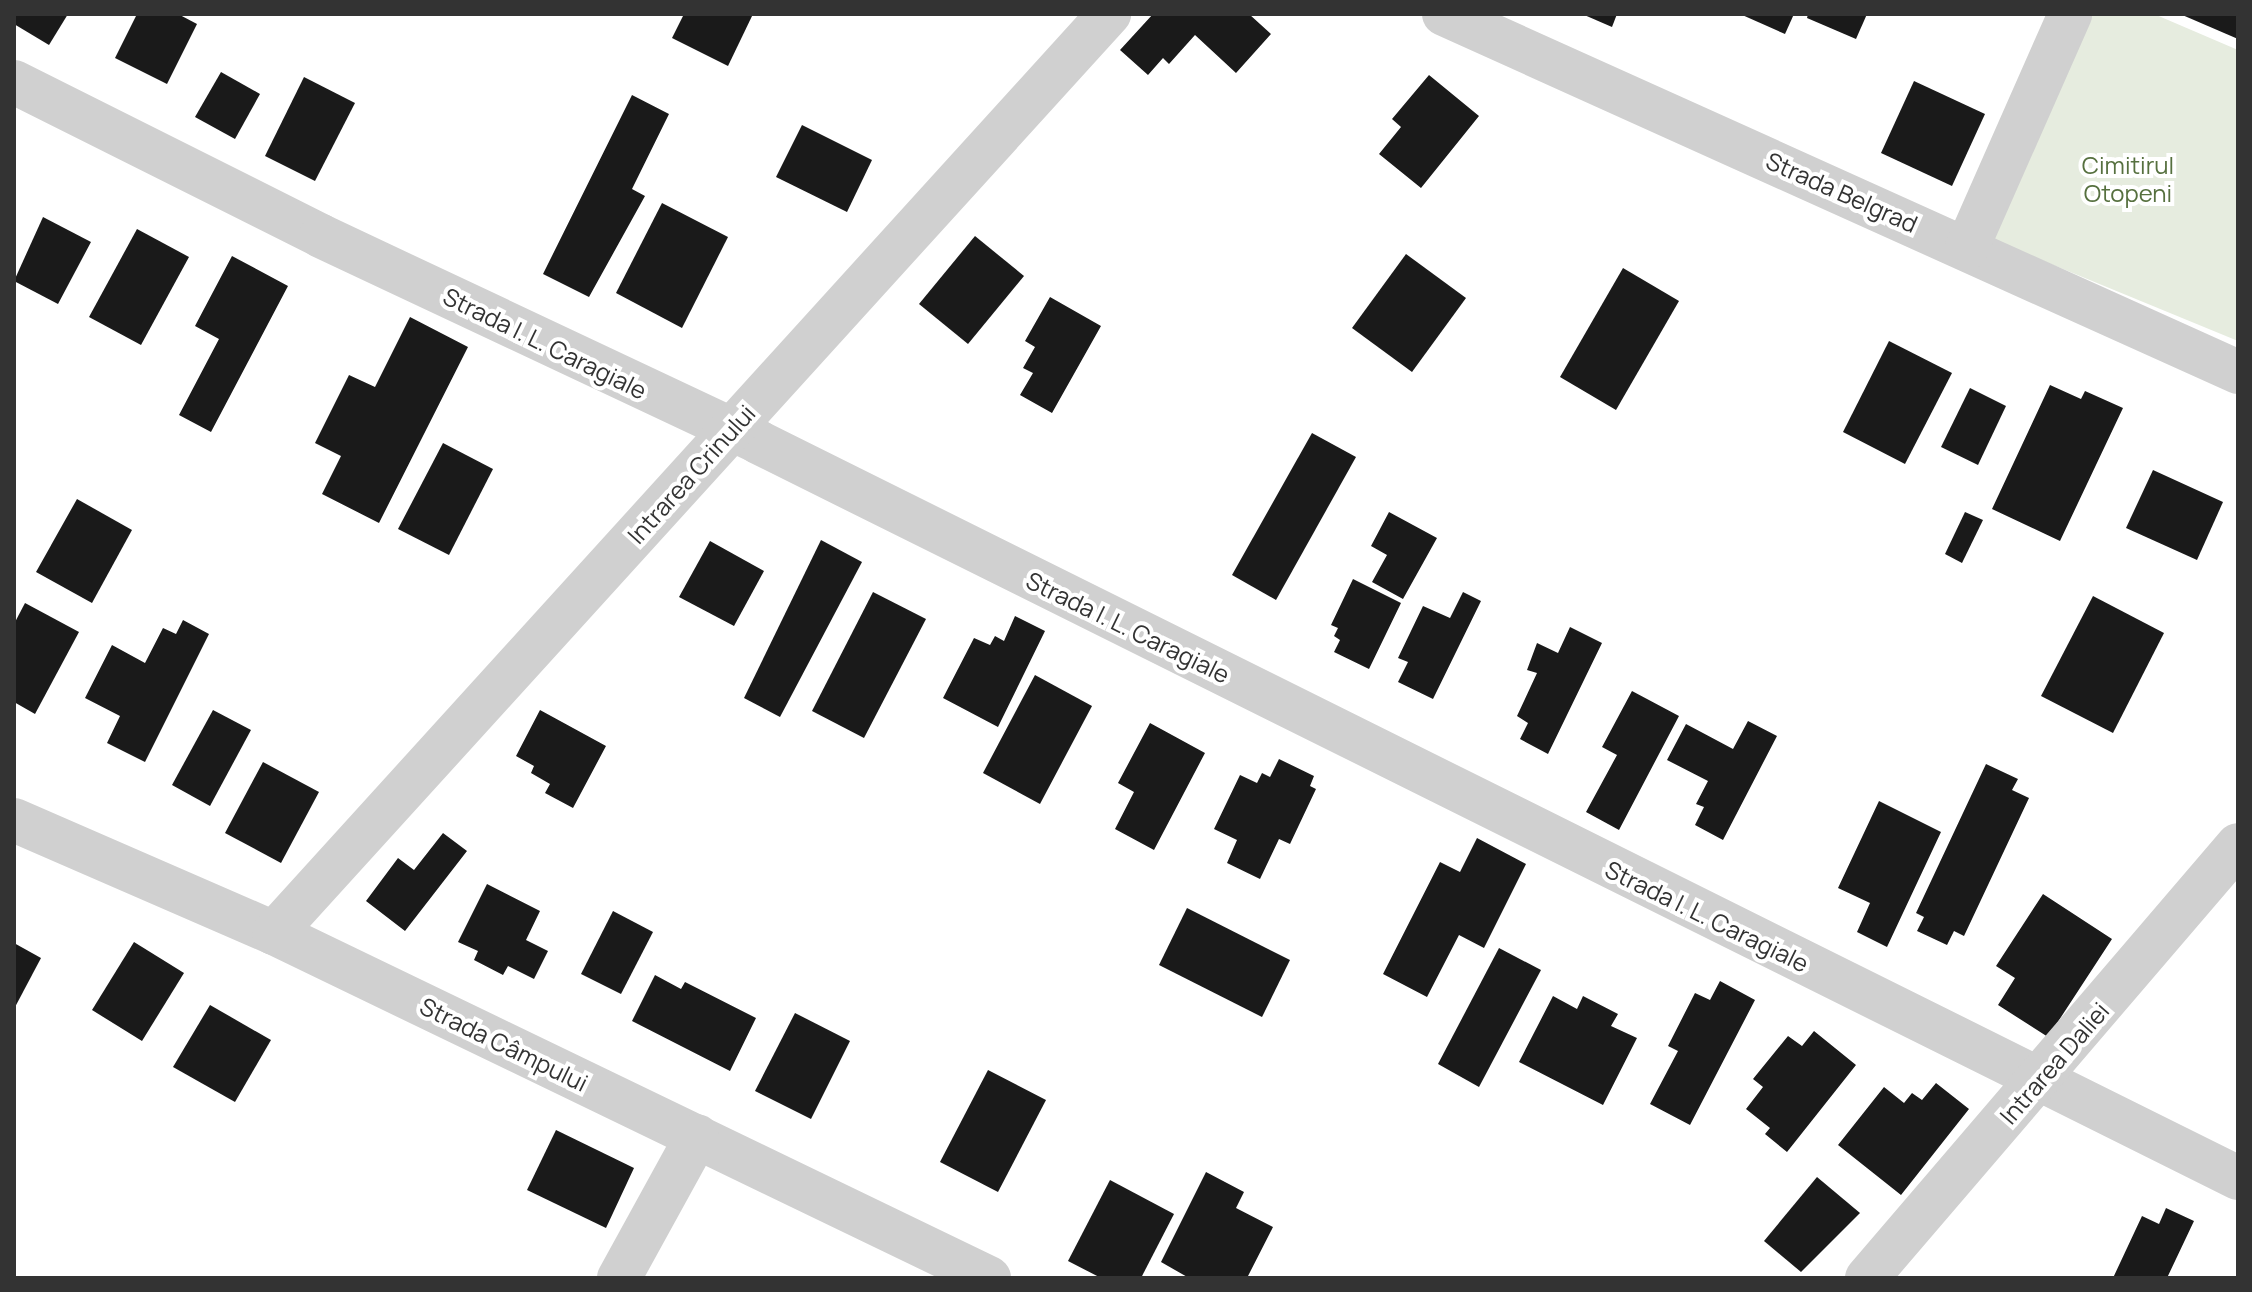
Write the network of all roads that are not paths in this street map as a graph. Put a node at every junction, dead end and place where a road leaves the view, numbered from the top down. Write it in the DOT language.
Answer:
graph roads {
  1 [pos="1109,14"];
  2 [pos="1444,14"];
  3 [pos="2070,14"];
  4 [pos="14,82"];
  5 [pos="1967,248"];
  6 [pos="2238,372"];
  7 [pos="730,431"];
  8 [pos="14,820"];
  9 [pos="2238,845"];
  10 [pos="274,933"];
  11 [pos="2039,1081"];
  12 [pos="697,1136"];
  13 [pos="2238,1178"];
  14 [pos="619,1278"];
  15 [pos="989,1278"];
  16 [pos="1867,1278"];
  1 -- 7 [label="street, Intrarea Crinului"];
  2 -- 5 [label="street, Strada Belgrad"];
  3 -- 5 [label="street"];
  4 -- 7 [label="street, Strada I. L. Caragiale"];
  5 -- 6 [label="street, Strada Belgrad"];
  7 -- 10 [label="street, Intrarea Crinului"];
  7 -- 11 [label="street, Strada I. L. Caragiale"];
  8 -- 10 [label="street, Strada Câmpului"];
  9 -- 11 [label="street, Intrarea Daliei"];
  10 -- 12 [label="street, Strada Câmpului"];
  11 -- 13 [label="street, Strada I. L. Caragiale"];
  11 -- 16 [label="street, Intrarea Daliei"];
  12 -- 14 [label="street"];
  12 -- 15 [label="street, Strada Câmpului"];
}
